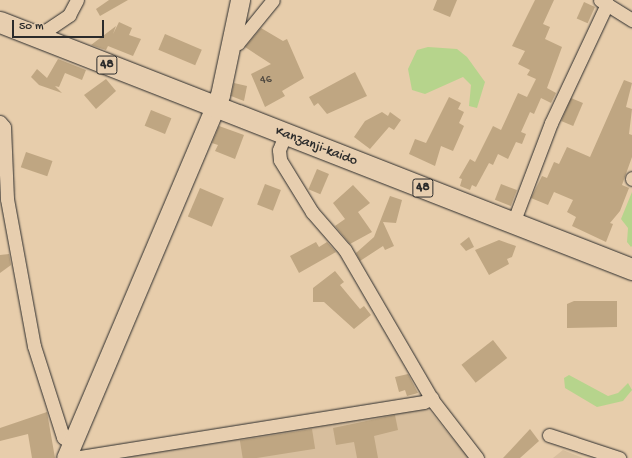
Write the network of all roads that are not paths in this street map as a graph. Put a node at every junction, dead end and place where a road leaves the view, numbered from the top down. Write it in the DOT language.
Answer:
graph roads {
  1 [pos="77,0"];
  2 [pos="240,0"];
  3 [pos="273,0"];
  4 [pos="604,2"];
  5 [pos="632,20"];
  6 [pos="0,22"];
  7 [pos="43,39"];
  8 [pos="231,42"];
  9 [pos="214,107"];
  10 [pos="0,122"];
  11 [pos="285,135"];
  12 [pos="513,223"];
  13 [pos="632,269"];
  14 [pos="432,398"];
  15 [pos="548,435"];
  16 [pos="71,454"];
  17 [pos="476,458"];
  18 [pos="619,458"];
  1 -- 7 [label="street"];
  2 -- 8 [label="street"];
  3 -- 8 [label="street"];
  4 -- 5 [label="street"];
  4 -- 12 [label="street"];
  6 -- 7 [label="main road, Kanzanji-kaido / 48"];
  7 -- 9 [label="main road, Kanzanji-kaido / 48"];
  8 -- 9 [label="street"];
  9 -- 11 [label="main road, Kanzanji-kaido / 48"];
  9 -- 16 [label="street"];
  10 -- 16 [label="street"];
  11 -- 12 [label="main road, Kanzanji-kaido / 48"];
  11 -- 14 [label="street"];
  12 -- 13 [label="main road, Kanzanji-kaido / 48"];
  14 -- 16 [label="street"];
  14 -- 17 [label="street"];
  15 -- 18 [label="street"];
}
